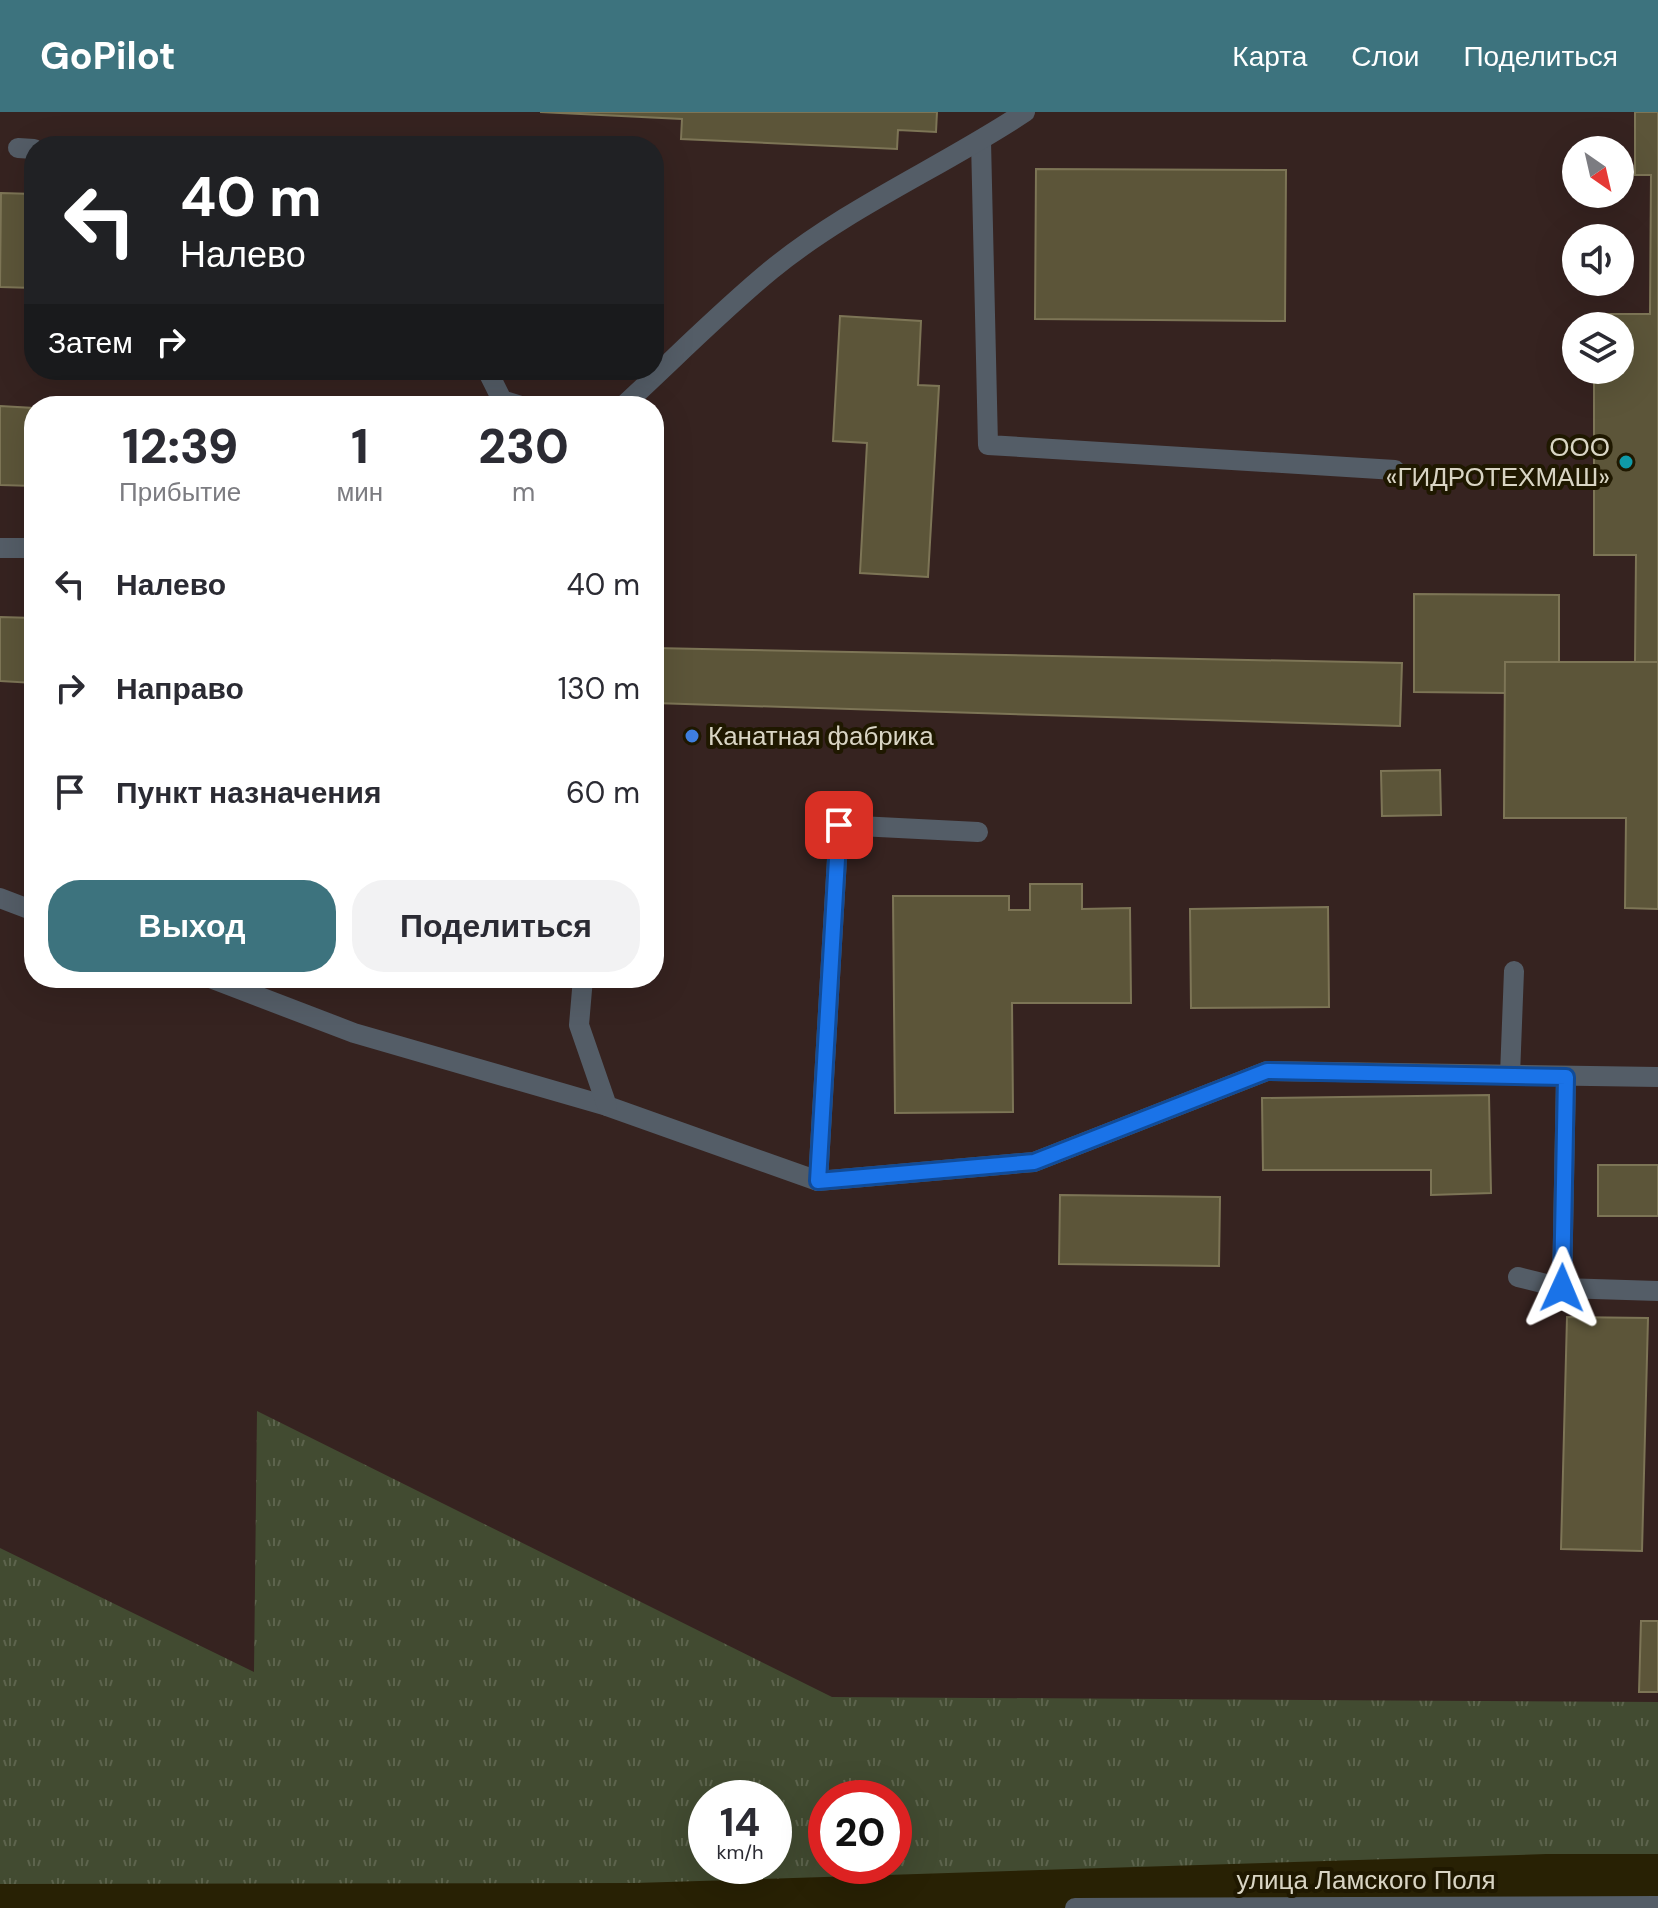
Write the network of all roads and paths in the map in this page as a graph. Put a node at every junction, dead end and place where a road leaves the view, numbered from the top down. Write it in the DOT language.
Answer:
graph roads {
  1 [pos="1025,112"];
  2 [pos="981,141"];
  3 [pos="664,368"];
  4 [pos="651,380"];
  5 [pos="634,396"];
  6 [pos="1395,470"];
  7 [pos="0,548"];
  8 [pos="24,548"];
  9 [pos="978,832"];
  10 [pos="0,898"];
  11 [pos="24,907"];
  12 [pos="1514,971"];
  13 [pos="236,988"];
  14 [pos="582,988"];
  15 [pos="1510,1075"];
  16 [pos="1566,1077"];
  17 [pos="1658,1077"];
  18 [pos="607,1106"];
  19 [pos="818,1181"];
  20 [pos="1518,1277"];
  21 [pos="1562,1288"];
  22 [pos="1658,1291"];
  23 [pos="1658,1906"];
  24 [pos="1463,1907"];
  25 [pos="1075,1908"];
  1 -- 2 [label="street"];
  2 -- 3 [label="street"];
  2 -- 6 [label="street"];
  4 -- 5 [label="street"];
  7 -- 8 [label="street"];
  9 -- 19 [label="street"];
  10 -- 11 [label="street"];
  12 -- 15 [label="street"];
  13 -- 18 [label="street"];
  14 -- 18 [label="street"];
  15 -- 16 [label="street"];
  15 -- 19 [label="street"];
  16 -- 17 [label="street"];
  16 -- 21 [label="street"];
  18 -- 19 [label="street"];
  20 -- 21 [label="street"];
  21 -- 22 [label="street"];
  23 -- 24 [label="street, улица Ламского Поля"];
  24 -- 25 [label="street, улица Ламского Поля"];
}
